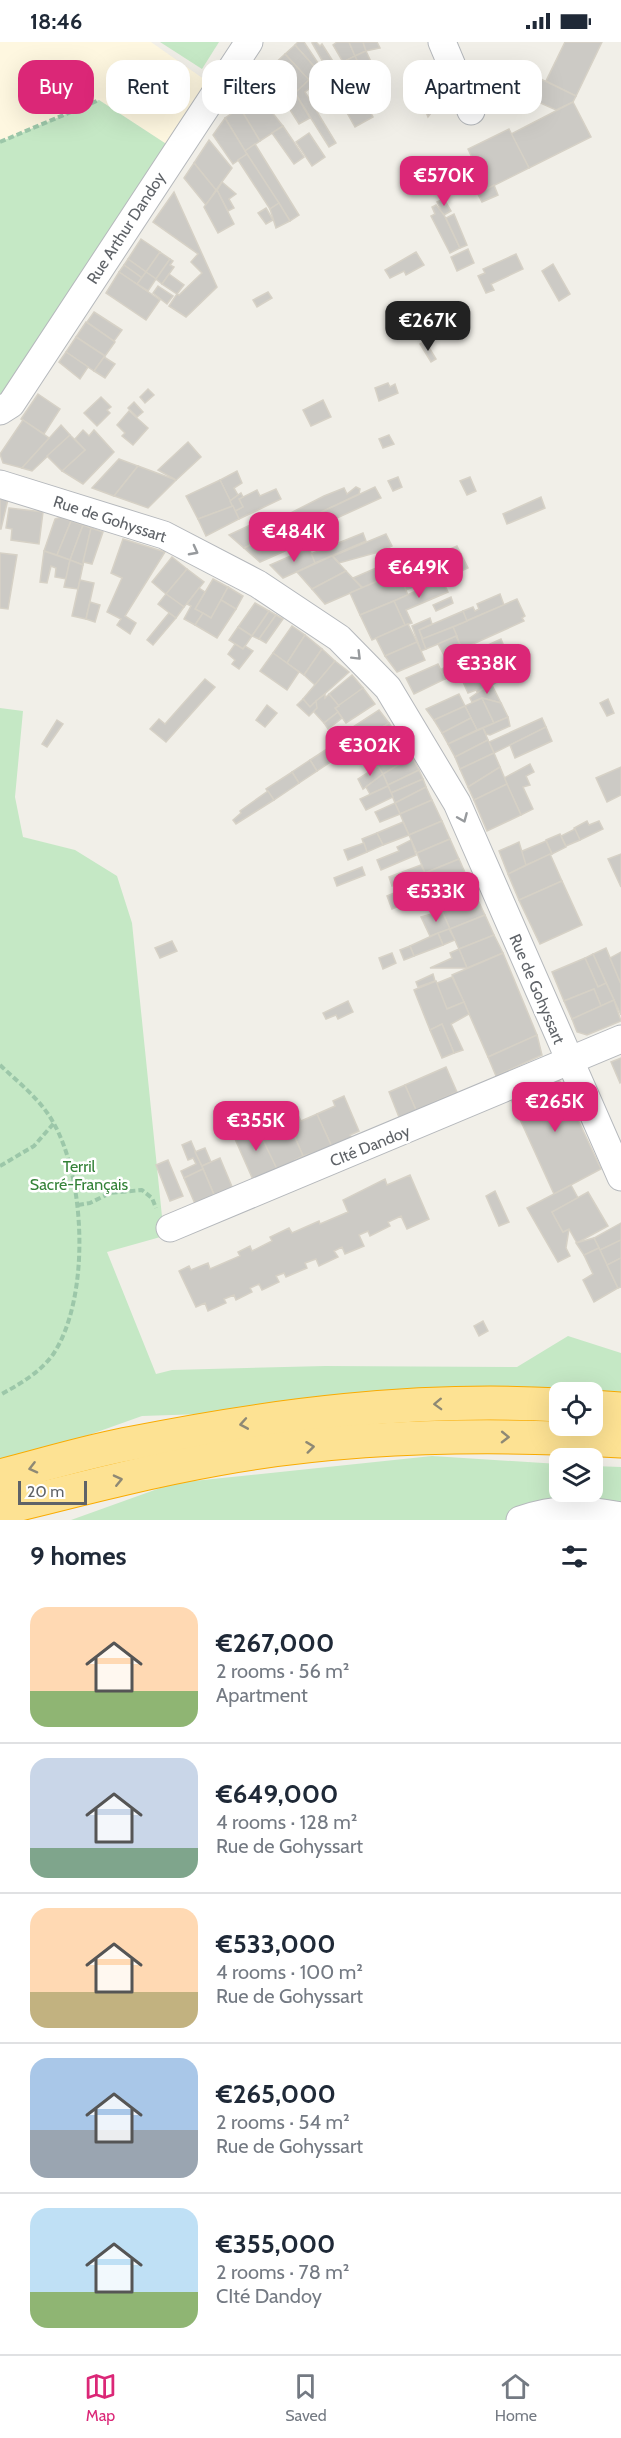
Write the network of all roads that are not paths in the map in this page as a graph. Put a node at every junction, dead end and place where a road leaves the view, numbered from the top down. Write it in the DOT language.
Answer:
graph roads {
  1 [pos="249,42"];
  2 [pos="442,42"];
  3 [pos="450,60"];
  4 [pos="0,411"];
  5 [pos="0,484"];
  6 [pos="621,1039"];
  7 [pos="569,1063"];
  8 [pos="621,1177"];
  9 [pos="170,1228"];
  10 [pos="549,1405"];
  11 [pos="603,1408"];
  12 [pos="621,1409"];
  13 [pos="621,1441"];
  14 [pos="0,1476"];
  15 [pos="0,1509"];
  16 [pos="621,1516"];
  17 [pos="520,1520"];
  1 -- 4 [label="street, Rue Arthur Dandoy"];
  2 -- 3 [label="street"];
  5 -- 7 [label="street, Rue de Gohyssart, one-way"];
  6 -- 7 [label="street, CIté Dandoy"];
  7 -- 8 [label="street, Rue de Gohyssart"];
  7 -- 9 [label="street, CIté Dandoy"];
  10 -- 14 [label="highway, one-way"];
  11 -- 12 [label="highway"];
  15 -- 13 [label="highway, one-way"];
  16 -- 17 [label="street"];
}
